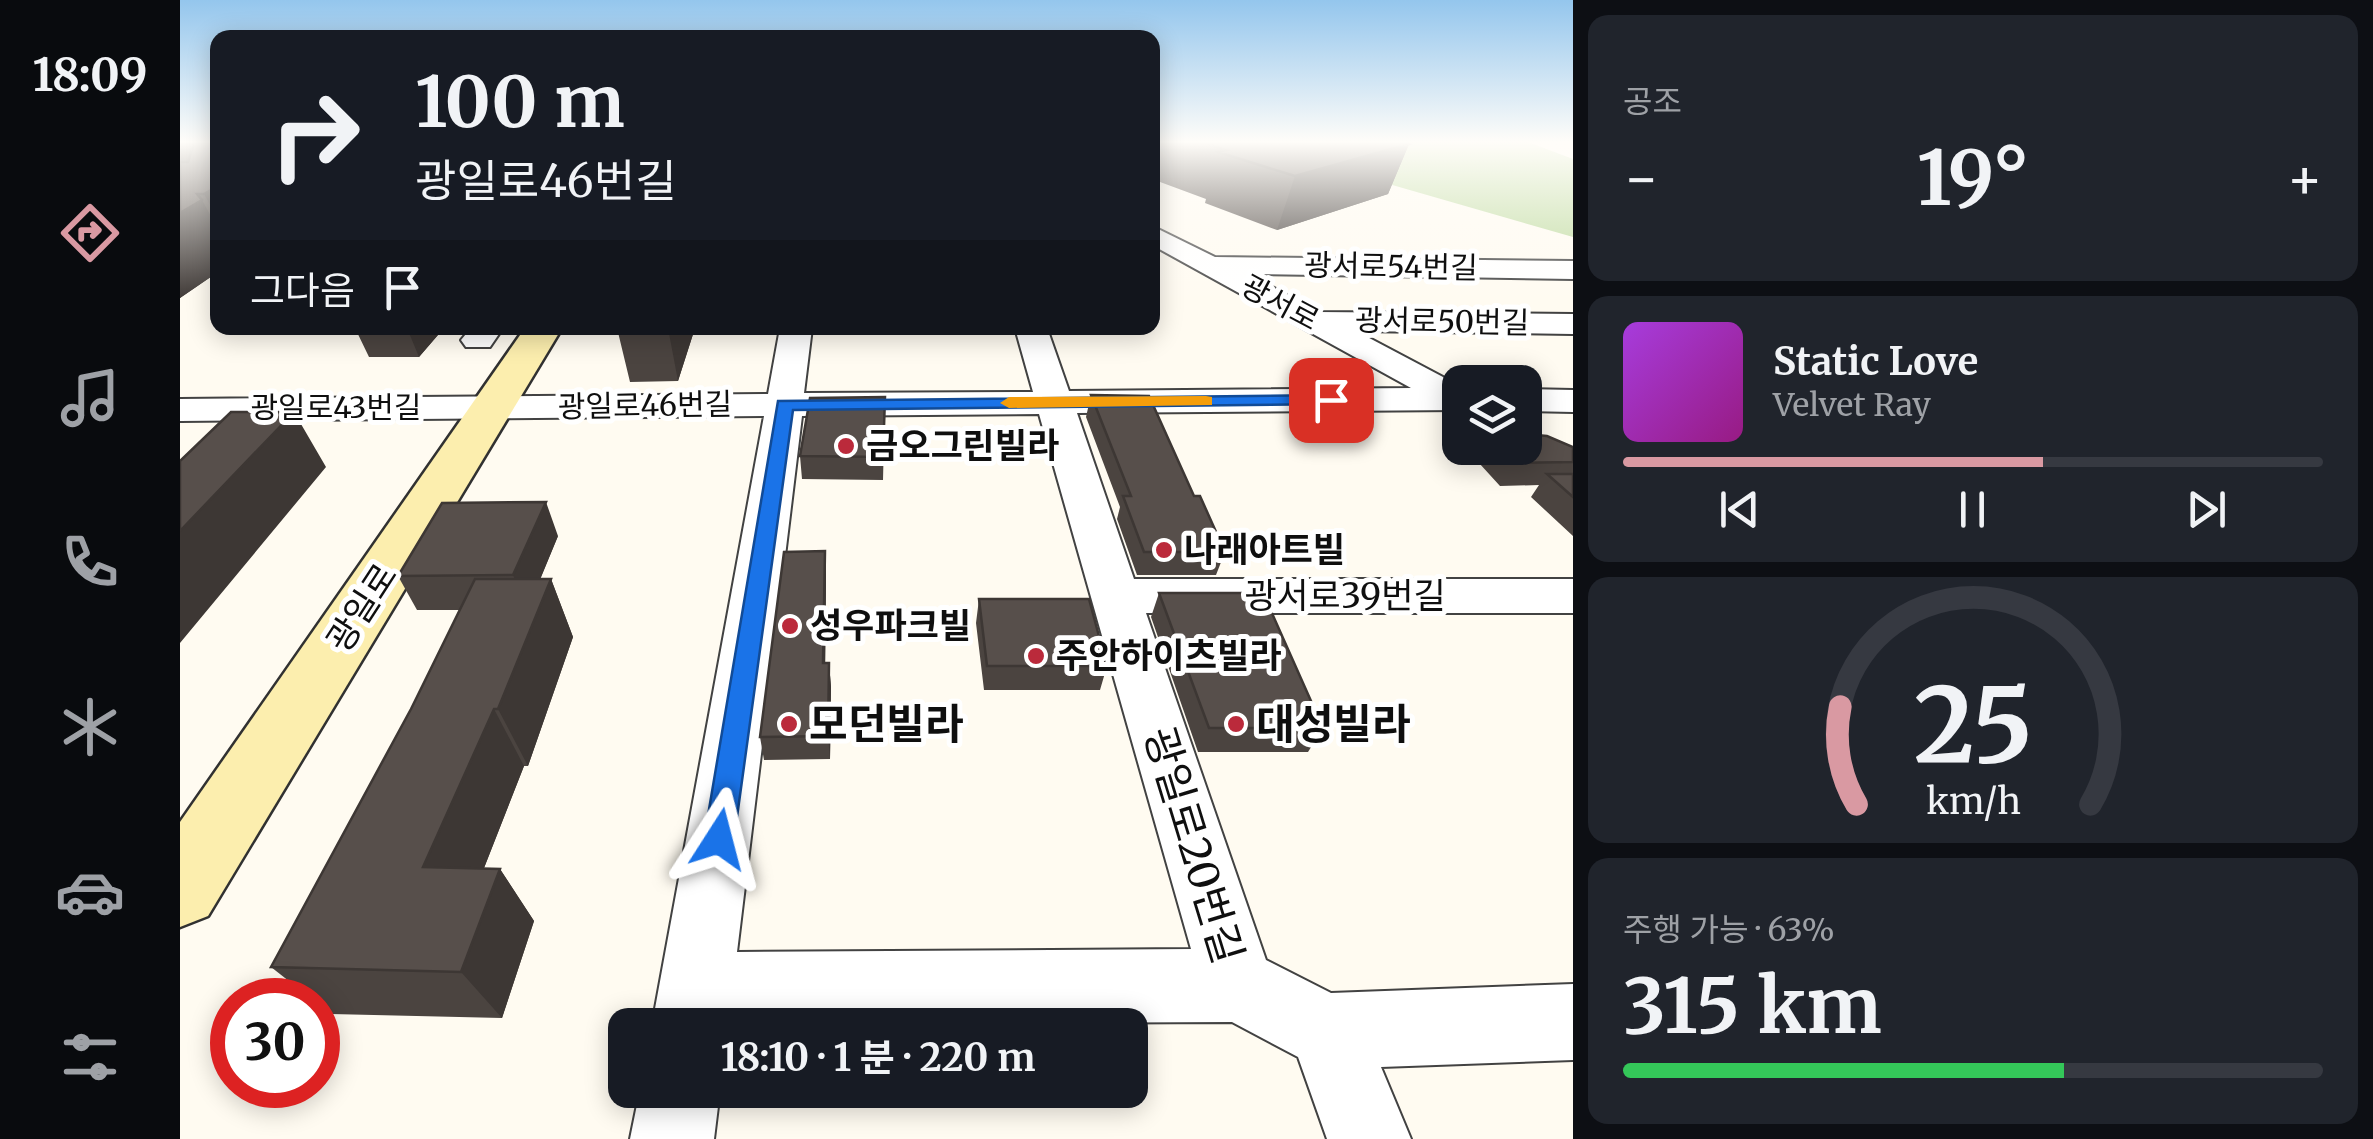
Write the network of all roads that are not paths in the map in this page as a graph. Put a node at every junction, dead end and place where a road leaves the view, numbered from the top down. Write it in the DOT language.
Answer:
graph roads {
  1 [pos="1160,238"];
  2 [pos="1209,265"];
  3 [pos="1573,270"];
  4 [pos="1312,320"];
  5 [pos="1573,324"];
  6 [pos="539,335"];
  7 [pos="795,335"];
  8 [pos="1033,335"];
  9 [pos="1442,391"];
  10 [pos="1442,400"];
  11 [pos="1542,400"];
  12 [pos="1573,400"];
  13 [pos="1055,402"];
  14 [pos="784,405"];
  15 [pos="492,407"];
  16 [pos="187,416"];
  17 [pos="1117,596"];
  18 [pos="1573,596"];
  19 [pos="180,889"];
  20 [pos="1238,985"];
  21 [pos="693,1007"];
  22 [pos="1573,1022"];
  23 [pos="1327,1032"];
  24 [pos="677,1108"];
  25 [pos="672,1139"];
  26 [pos="1369,1139"];
  1 -- 2 [label="street, 광서로"];
  2 -- 3 [label="street, 광서로54번길"];
  2 -- 4 [label="street, 광서로"];
  4 -- 5 [label="street, 광서로50번길"];
  4 -- 9 [label="street, 광서로"];
  6 -- 15 [label="street, 광일로"];
  7 -- 14 [label="street"];
  8 -- 13 [label="street, 광일로20번길"];
  10 -- 13 [label="street, 광일로46번길"];
  11 -- 12 [label="street"];
  13 -- 14 [label="street, 광일로46번길"];
  13 -- 17 [label="street, 광일로20번길"];
  14 -- 15 [label="street, 광일로46번길"];
  14 -- 21 [label="street"];
  15 -- 16 [label="street, 광일로43번길"];
  15 -- 19 [label="street, 광일로"];
  17 -- 18 [label="street, 광서로39번길"];
  17 -- 20 [label="street, 광일로20번길"];
  20 -- 21 [label="street"];
  20 -- 23 [label="street, 광일로20번길"];
  22 -- 23 [label="street"];
  23 -- 26 [label="street"];
  24 -- 25 [label="street"];
}
